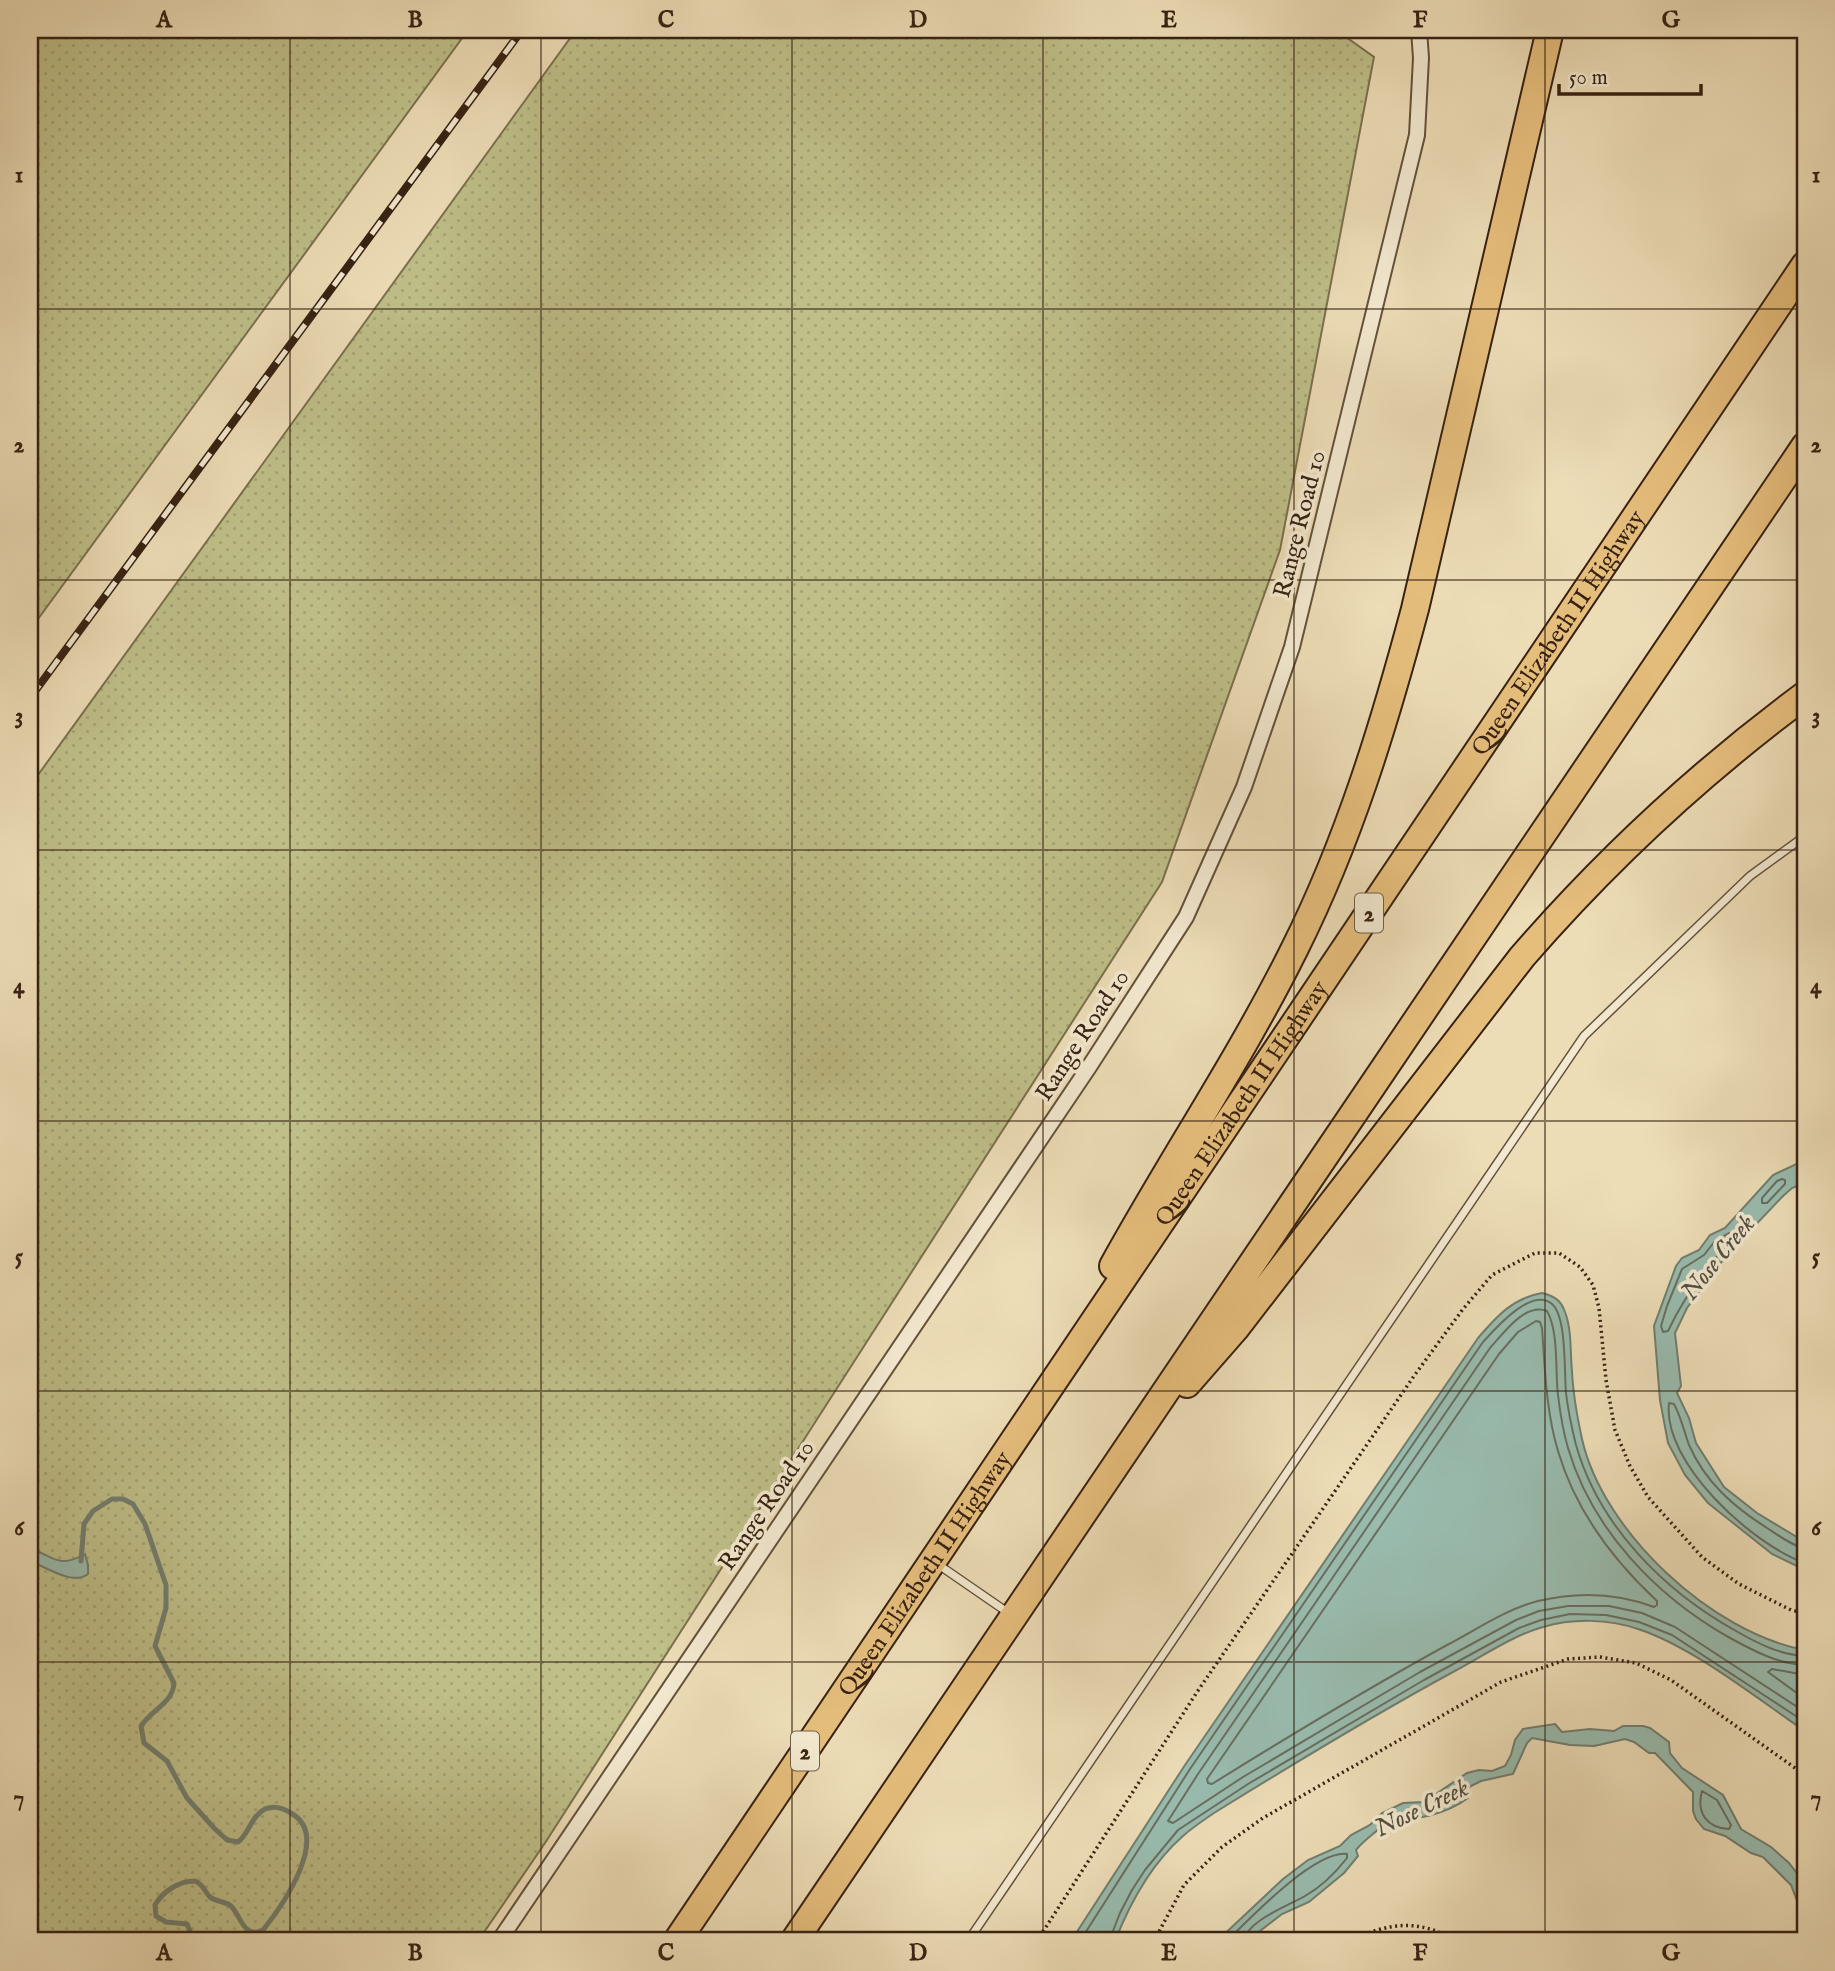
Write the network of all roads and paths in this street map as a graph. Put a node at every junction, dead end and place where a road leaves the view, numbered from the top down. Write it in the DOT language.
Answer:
graph roads {
  1 [pos="1419,30"];
  2 [pos="1550,30"];
  3 [pos="1805,265"];
  4 [pos="1805,446"];
  5 [pos="1805,695"];
  6 [pos="1805,836"];
  7 [pos="1027,1422"];
  8 [pos="1108,1476"];
  9 [pos="933,1561"];
  10 [pos="1805,1613"];
  11 [pos="1013,1616"];
  12 [pos="1805,1775"];
  13 [pos="499,1941"];
  14 [pos="677,1941"];
  15 [pos="794,1941"];
  16 [pos="968,1941"];
  17 [pos="1037,1941"];
  18 [pos="1154,1941"];
  19 [pos="1348,1941"];
  20 [pos="1456,1941"];
  1 -- 13 [label="street, Range Road 10"];
  2 -- 7 [label="highway"];
  3 -- 7 [label="highway, Queen Elizabeth II Highway / 2"];
  4 -- 8 [label="highway"];
  5 -- 8 [label="highway"];
  6 -- 16 [label="lane"];
  7 -- 9 [label="highway, Queen Elizabeth II Highway / 2"];
  8 -- 11 [label="highway"];
  9 -- 11 [label="lane"];
  9 -- 14 [label="highway, Queen Elizabeth II Highway / 2"];
  10 -- 17 [label="path"];
  11 -- 15 [label="highway"];
  12 -- 18 [label="path"];
  19 -- 20 [label="path"];
}
